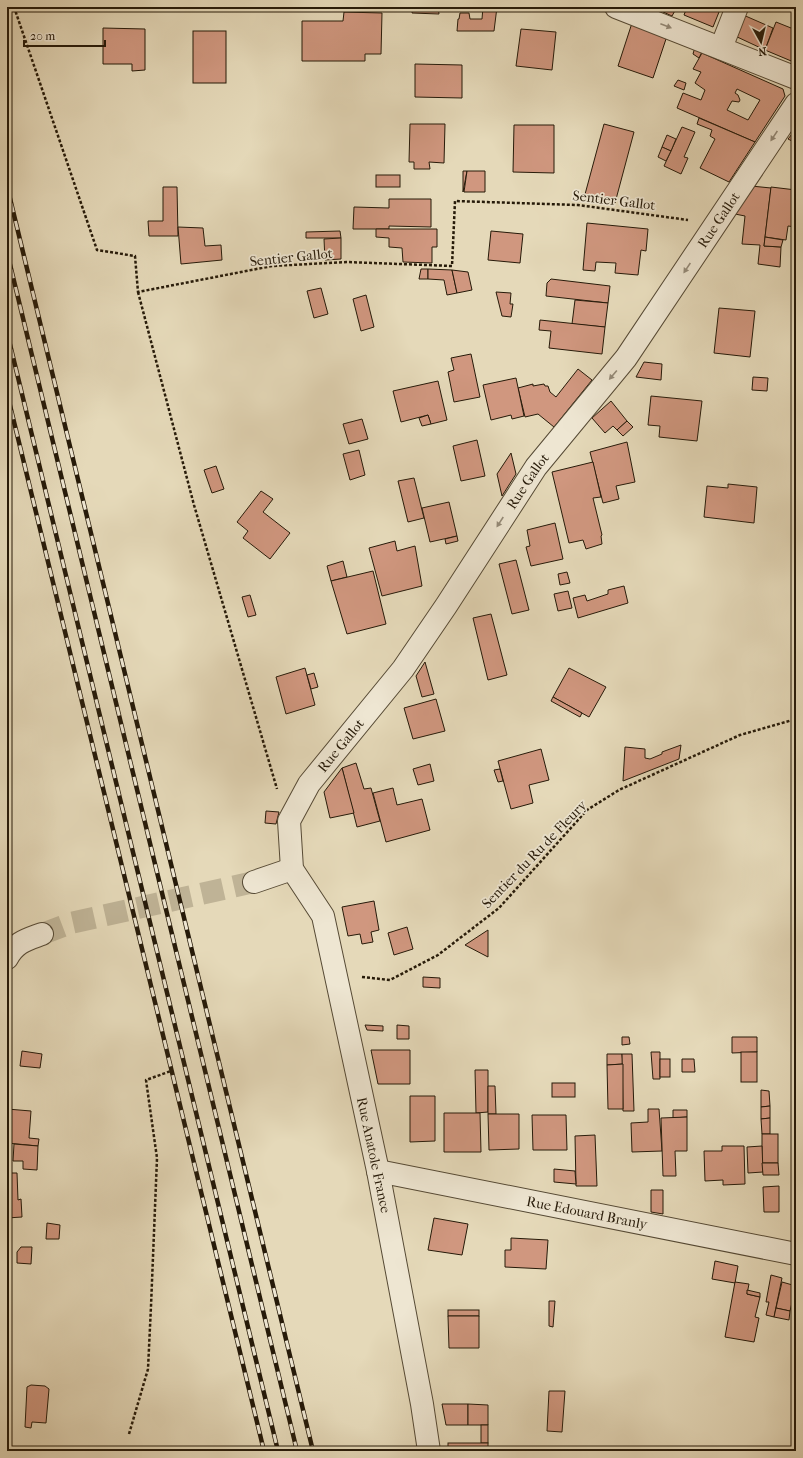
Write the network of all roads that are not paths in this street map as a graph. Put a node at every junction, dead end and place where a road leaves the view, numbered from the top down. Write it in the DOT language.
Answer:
graph roads {
  1 [pos="616,7"];
  2 [pos="737,7"];
  3 [pos="721,48"];
  4 [pos="796,78"];
  5 [pos="796,104"];
  6 [pos="292,869"];
  7 [pos="254,882"];
  8 [pos="42,934"];
  9 [pos="7,958"];
  10 [pos="378,1170"];
  11 [pos="796,1254"];
  12 [pos="429,1451"];
  1 -- 3 [label="street, one-way"];
  2 -- 3 [label="street"];
  3 -- 4 [label="street"];
  5 -- 6 [label="street, Rue Gallot, one-way"];
  6 -- 7 [label="street"];
  6 -- 10 [label="street, Rue Anatole France"];
  8 -- 9 [label="street"];
  10 -- 11 [label="street, Rue Edouard Branly"];
  10 -- 12 [label="street, Rue Anatole France"];
}
